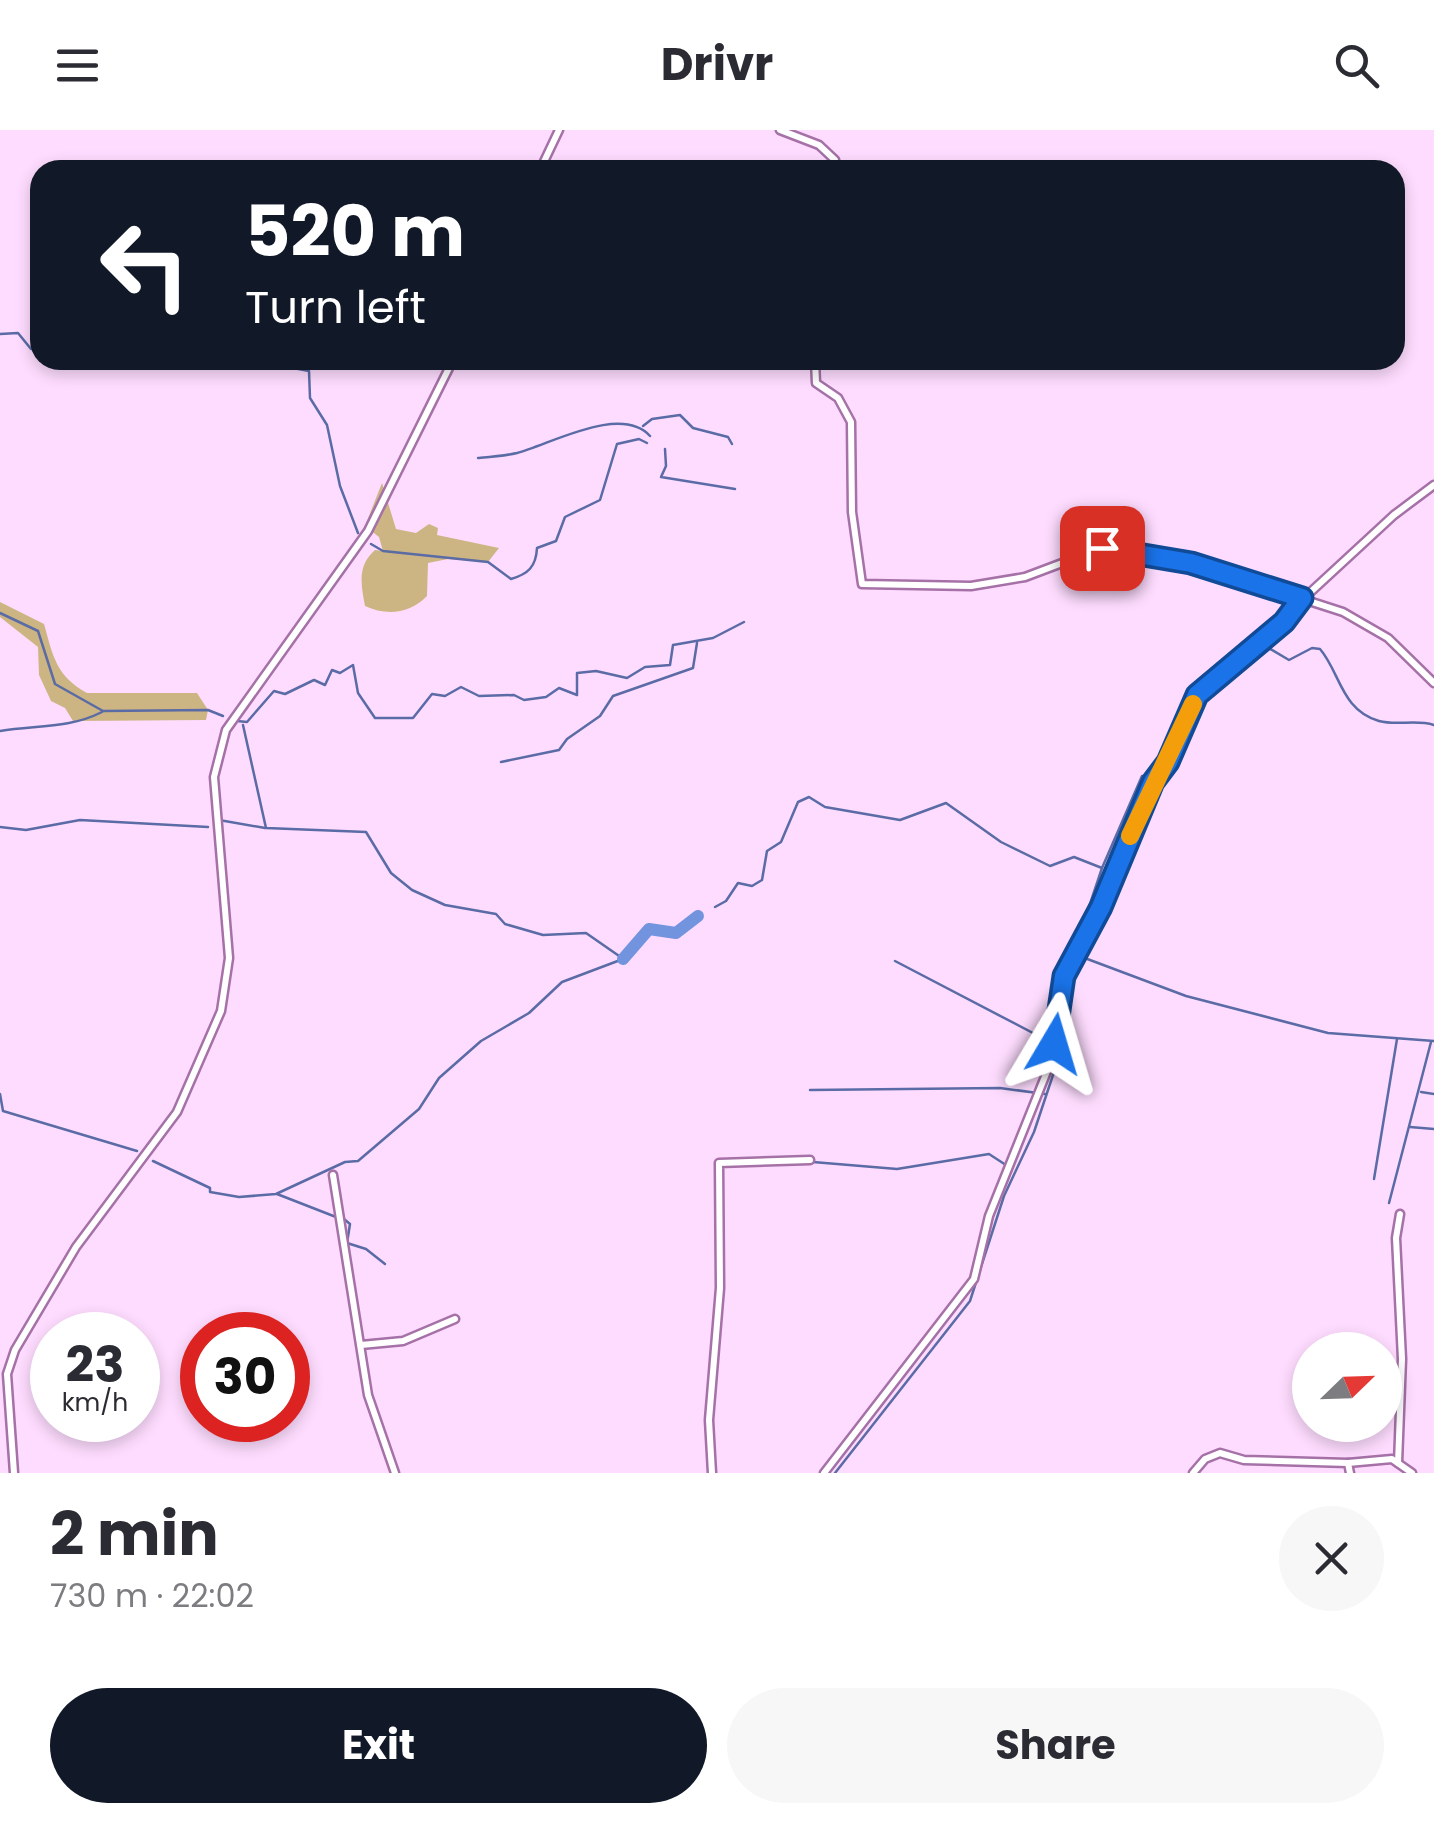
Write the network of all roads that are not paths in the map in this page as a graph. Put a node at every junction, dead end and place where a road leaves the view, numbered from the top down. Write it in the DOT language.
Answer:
graph roads {
  1 [pos="559,130"];
  2 [pos="780,130"];
  3 [pos="545,160"];
  4 [pos="835,160"];
  5 [pos="449,370"];
  6 [pos="815,370"];
  7 [pos="1434,486"];
  8 [pos="1302,598"];
  9 [pos="1434,683"];
  10 [pos="810,1160"];
  11 [pos="333,1175"];
  12 [pos="1400,1214"];
  13 [pos="455,1319"];
  14 [pos="360,1344"];
  15 [pos="1348,1463"];
  16 [pos="1398,1463"];
  17 [pos="14,1473"];
  18 [pos="395,1473"];
  19 [pos="712,1473"];
  20 [pos="824,1473"];
  21 [pos="1193,1473"];
  22 [pos="1350,1473"];
  23 [pos="1412,1473"];
  1 -- 3 [label="street"];
  2 -- 4 [label="street"];
  5 -- 17 [label="street"];
  6 -- 8 [label="street"];
  7 -- 8 [label="street"];
  8 -- 9 [label="street"];
  8 -- 20 [label="street"];
  10 -- 19 [label="street"];
  11 -- 14 [label="street"];
  12 -- 16 [label="street"];
  13 -- 14 [label="street"];
  14 -- 18 [label="street"];
  15 -- 16 [label="street"];
  15 -- 21 [label="street"];
  15 -- 22 [label="street"];
  16 -- 23 [label="street"];
}
